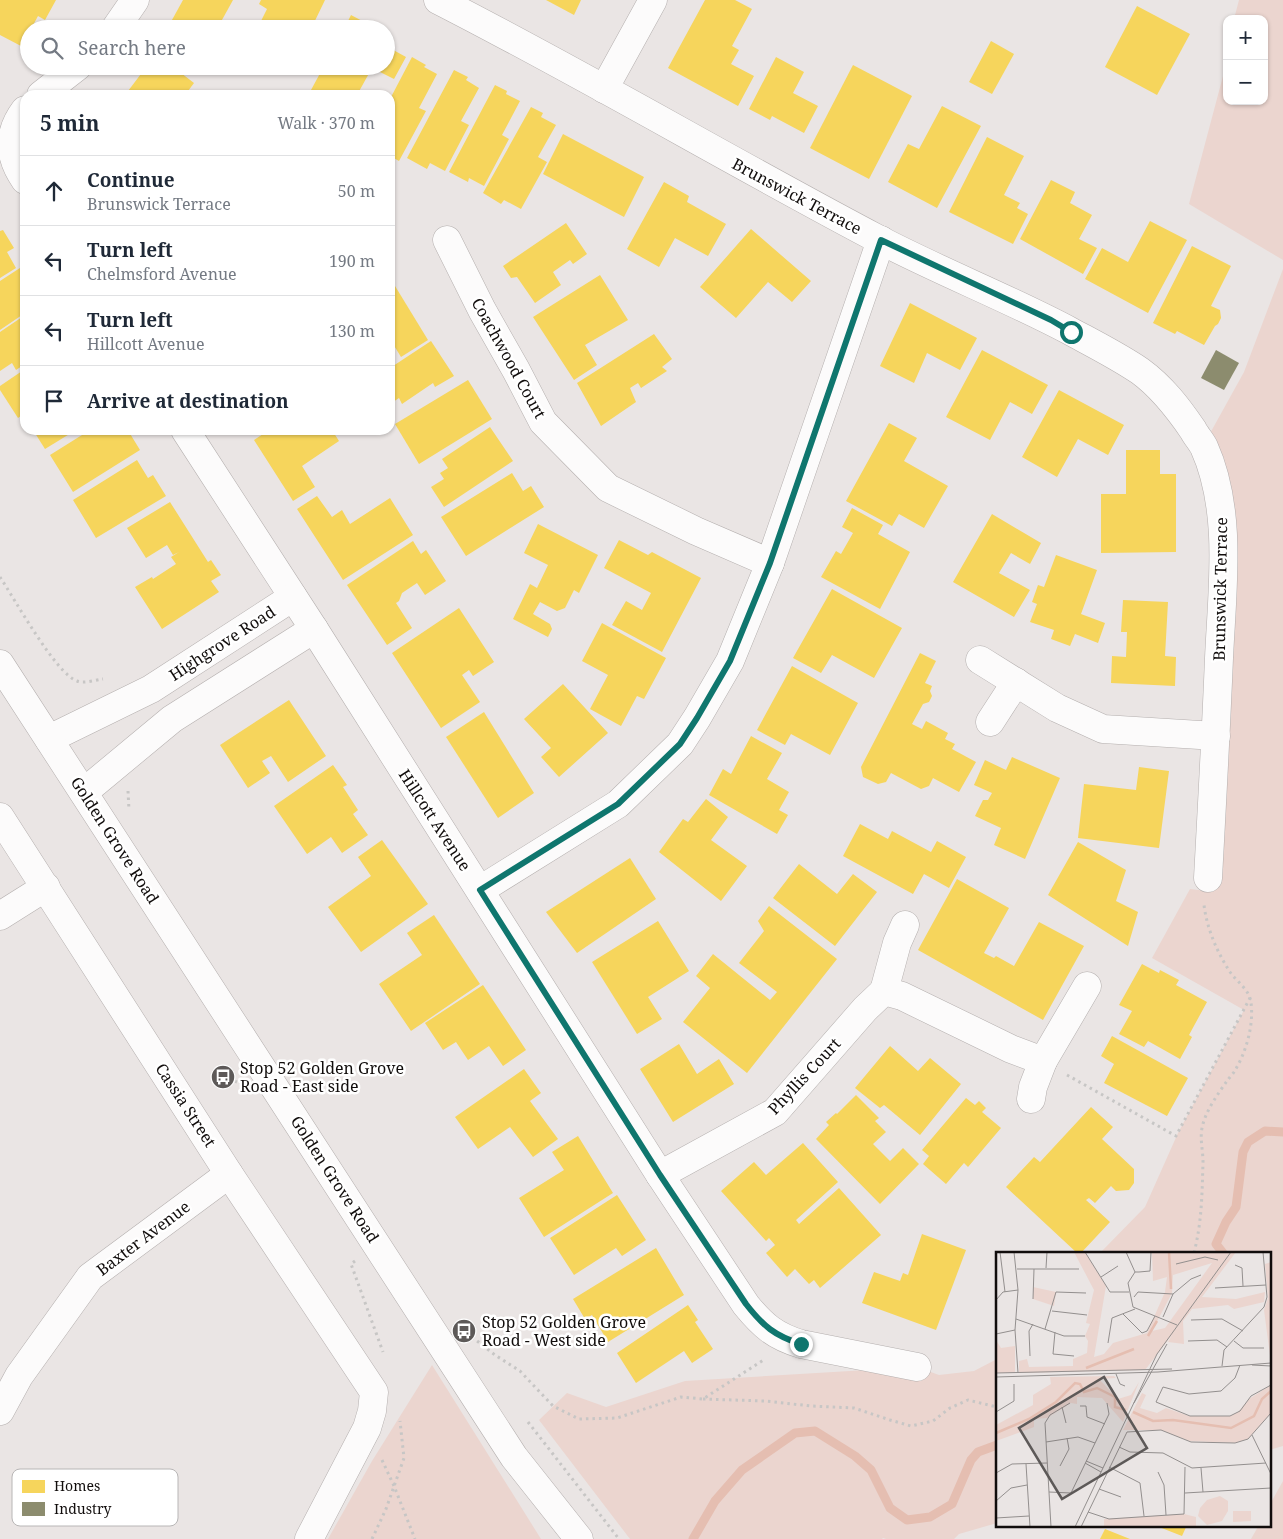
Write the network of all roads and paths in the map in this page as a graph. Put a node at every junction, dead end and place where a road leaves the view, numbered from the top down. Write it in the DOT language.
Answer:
graph roads {
  1 [pos="135,0"];
  2 [pos="438,0"];
  3 [pos="653,0"];
  4 [pos="121,20"];
  5 [pos="67,75"];
  6 [pos="604,89"];
  7 [pos="47,90"];
  8 [pos="20,118"];
  9 [pos="20,173"];
  10 [pos="447,240"];
  11 [pos="881,240"];
  12 [pos="188,435"];
  13 [pos="770,563"];
  14 [pos="0,576"];
  15 [pos="293,597"];
  16 [pos="314,630"];
  17 [pos="980,660"];
  18 [pos="0,664"];
  19 [pos="106,679"];
  20 [pos="1016,682"];
  21 [pos="151,689"];
  22 [pos="172,719"];
  23 [pos="990,722"];
  24 [pos="1216,736"];
  25 [pos="49,739"];
  26 [pos="84,792"];
  27 [pos="0,817"];
  28 [pos="46,887"];
  29 [pos="1206,889"];
  30 [pos="480,890"];
  31 [pos="0,916"];
  32 [pos="905,925"];
  33 [pos="1087,986"];
  34 [pos="884,991"];
  35 [pos="1251,996"];
  36 [pos="1043,1061"];
  37 [pos="1031,1099"];
  38 [pos="229,1174"];
  39 [pos="660,1175"];
  40 [pos="1194,1252"];
  41 [pos="464,1331"];
  42 [pos="469,1338"];
  43 [pos="784,1339"];
  44 [pos="474,1345"];
  45 [pos="917,1367"];
  46 [pos="703,1398"];
  47 [pos="996,1408"];
  48 [pos="0,1411"];
  49 [pos="526,1418"];
  50 [pos="367,1428"];
  51 [pos="310,1539"];
  52 [pos="415,1539"];
  53 [pos="579,1539"];
  54 [pos="619,1539"];
  1 -- 4 [label="street"];
  2 -- 6 [label="street, Brunswick Terrace"];
  3 -- 6 [label="street"];
  5 -- 7 [label="street"];
  6 -- 11 [label="street, Brunswick Terrace"];
  8 -- 9 [label="street"];
  10 -- 13 [label="street, Coachwood Court"];
  11 -- 13 [label="street"];
  11 -- 24 [label="street, Brunswick Terrace"];
  12 -- 15 [label="street, Hillcott Avenue"];
  13 -- 30 [label="street"];
  14 -- 19 [label="path"];
  15 -- 16 [label="street, Hillcott Avenue"];
  15 -- 21 [label="street, Highgrove Road"];
  16 -- 22 [label="street"];
  16 -- 30 [label="street, Hillcott Avenue"];
  17 -- 20 [label="street"];
  18 -- 25 [label="street, Golden Grove Road"];
  20 -- 23 [label="street"];
  20 -- 24 [label="street"];
  21 -- 22 [label="street, Highgrove Road"];
  21 -- 25 [label="street, Highgrove Road"];
  22 -- 26 [label="street"];
  24 -- 29 [label="street, Brunswick Terrace"];
  25 -- 26 [label="street, Golden Grove Road"];
  26 -- 53 [label="street, Golden Grove Road"];
  27 -- 28 [label="street, Cassia Street"];
  28 -- 31 [label="street"];
  28 -- 38 [label="street, Cassia Street"];
  29 -- 35 [label="path"];
  30 -- 39 [label="street, Hillcott Avenue"];
  32 -- 34 [label="street"];
  33 -- 36 [label="street"];
  34 -- 36 [label="street"];
  34 -- 39 [label="street, Phyllis Court"];
  35 -- 36 [label="path"];
  35 -- 40 [label="path"];
  36 -- 37 [label="street"];
  38 -- 48 [label="street, Baxter Avenue"];
  38 -- 50 [label="street, Cassia Street"];
  39 -- 43 [label="street, Hillcott Avenue"];
  41 -- 46 [label="path"];
  42 -- 44 [label="path"];
  43 -- 45 [label="street, Hillcott Avenue"];
  43 -- 46 [label="path"];
  46 -- 47 [label="path"];
  49 -- 54 [label="path"];
  50 -- 51 [label="street"];
  50 -- 52 [label="path"];
}
